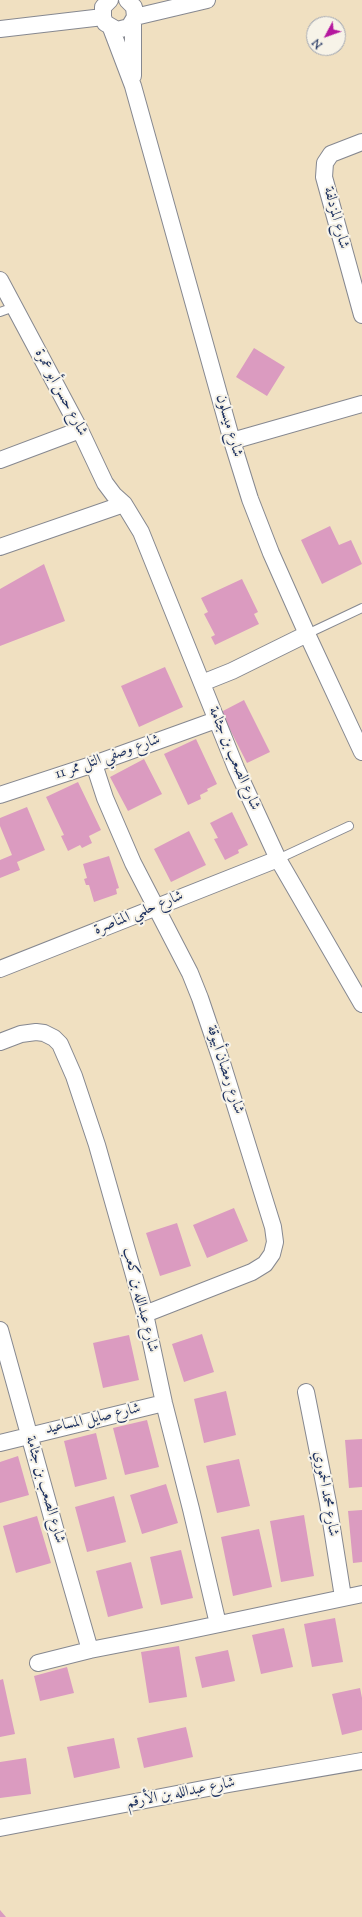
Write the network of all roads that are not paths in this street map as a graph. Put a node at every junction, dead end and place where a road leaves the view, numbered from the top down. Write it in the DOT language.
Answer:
graph roads {
  1 [pos="127,0"];
  2 [pos="208,0"];
  3 [pos="106,10"];
  4 [pos="134,20"];
  5 [pos="0,29"];
  6 [pos="133,86"];
  7 [pos="362,142"];
  8 [pos="0,280"];
  9 [pos="7,310"];
  10 [pos="362,315"];
  11 [pos="362,404"];
  12 [pos="80,430"];
  13 [pos="232,441"];
  14 [pos="0,460"];
  15 [pos="124,504"];
  16 [pos="0,547"];
  17 [pos="362,608"];
  18 [pos="307,634"];
  19 [pos="202,683"];
  20 [pos="216,720"];
  21 [pos="362,752"];
  22 [pos="94,764"];
  23 [pos="0,795"];
  24 [pos="349,826"];
  25 [pos="278,859"];
  26 [pos="156,907"];
  27 [pos="0,969"];
  28 [pos="362,1004"];
  29 [pos="0,1042"];
  30 [pos="145,1314"];
  31 [pos="0,1330"];
  32 [pos="306,1392"];
  33 [pos="164,1403"];
  34 [pos="29,1435"];
  35 [pos="0,1443"];
  36 [pos="362,1594"];
  37 [pos="343,1597"];
  38 [pos="218,1624"];
  39 [pos="90,1650"];
  40 [pos="38,1664"];
  41 [pos="362,1761"];
  42 [pos="0,1828"];
  1 -- 4 [label="street"];
  2 -- 4 [label="street"];
  3 -- 4 [label="street"];
  3 -- 5 [label="street"];
  3 -- 6 [label="street, شارع ميسلون"];
  4 -- 6 [label="street, شارع ميسلون"];
  6 -- 13 [label="street, شارع ميسلون"];
  7 -- 10 [label="street, شارع المزدلفة"];
  8 -- 9 [label="street, شارع حسن أبو عمرة"];
  9 -- 12 [label="street, شارع حسن أبو عمرة"];
  11 -- 13 [label="street"];
  12 -- 14 [label="street"];
  12 -- 15 [label="street, شارع حسن أبو عمرة"];
  13 -- 18 [label="street, شارع ميسلون"];
  15 -- 16 [label="street"];
  15 -- 19 [label="street, شارع الصعب بن جثامة"];
  17 -- 18 [label="lane"];
  18 -- 19 [label="street"];
  18 -- 21 [label="street, شارع ميسلون"];
  19 -- 20 [label="street, شارع الصعب بن جثامة"];
  20 -- 22 [label="street, شارع وصفي التل ممر 11"];
  20 -- 25 [label="street, شارع الصعب بن جثامة"];
  22 -- 23 [label="street, شارع وصفي التل ممر 11"];
  22 -- 26 [label="street, شارع رمضان أبيوقة"];
  24 -- 25 [label="lane"];
  25 -- 26 [label="street, شارع حلمي المناصرة"];
  25 -- 28 [label="street, شارع الصعب بن جثامة"];
  26 -- 27 [label="street, شارع حلمي المناصرة"];
  26 -- 30 [label="street, شارع رمضان أبيوقة"];
  29 -- 30 [label="street, شارع عبدالله بن كعب"];
  30 -- 33 [label="street, شارع عبدالله بن كعب"];
  31 -- 34 [label="street, شارع الصعب بن جثامة"];
  32 -- 37 [label="street, شارع محمد الحموري"];
  33 -- 34 [label="street, شارع صايل المساعيد"];
  33 -- 38 [label="street, شارع عبدالله بن كعب"];
  34 -- 35 [label="street, شارع صايل المساعيد"];
  34 -- 39 [label="street, شارع الصعب بن جثامة"];
  36 -- 37 [label="street"];
  37 -- 38 [label="street"];
  38 -- 39 [label="street"];
  39 -- 40 [label="street"];
  41 -- 42 [label="street, شارع عبدالله بن الأرقم"];
}
